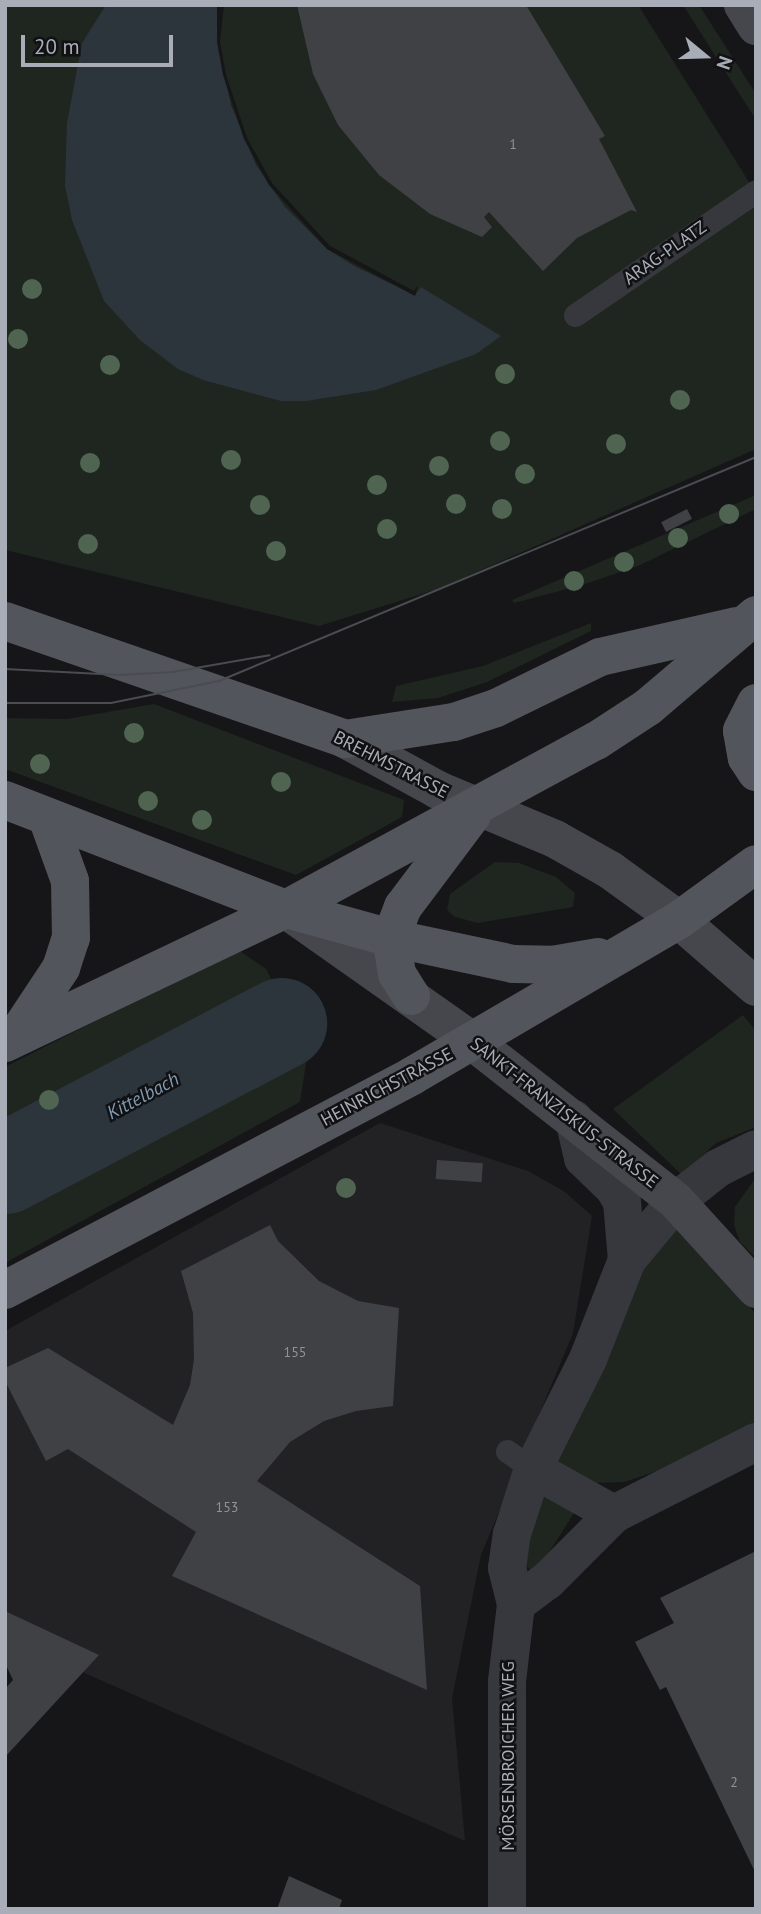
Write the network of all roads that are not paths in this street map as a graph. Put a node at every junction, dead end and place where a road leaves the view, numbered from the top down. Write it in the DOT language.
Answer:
graph roads {
  1 [pos="743,5"];
  2 [pos="756,26"];
  3 [pos="756,191"];
  4 [pos="575,315"];
  5 [pos="747,620"];
  6 [pos="5,621"];
  7 [pos="756,702"];
  8 [pos="345,739"];
  9 [pos="756,772"];
  10 [pos="5,800"];
  11 [pos="477,807"];
  12 [pos="47,817"];
  13 [pos="756,864"];
  14 [pos="286,909"];
  15 [pos="679,920"];
  16 [pos="391,938"];
  17 [pos="621,953"];
  18 [pos="756,986"];
  19 [pos="411,996"];
  20 [pos="10,1041"];
  21 [pos="472,1041"];
  22 [pos="574,1119"];
  23 [pos="756,1149"];
  24 [pos="677,1201"];
  25 [pos="628,1260"];
  26 [pos="756,1289"];
  27 [pos="5,1290"];
  28 [pos="756,1442"];
  29 [pos="520,1460"];
  30 [pos="614,1514"];
  31 [pos="516,1604"];
  32 [pos="507,1909"];
  1 -- 2 [label="main road"];
  3 -- 4 [label="lane, ARAG-PLATZ"];
  5 -- 8 [label="main road"];
  5 -- 11 [label="main road"];
  6 -- 8 [label="main road, BREHMSTRASSE"];
  7 -- 9 [label="main road"];
  8 -- 11 [label="main road, BREHMSTRASSE"];
  10 -- 12 [label="main road"];
  11 -- 14 [label="main road"];
  11 -- 15 [label="main road, BREHMSTRASSE"];
  11 -- 16 [label="main road"];
  12 -- 14 [label="main road"];
  12 -- 20 [label="main road"];
  13 -- 15 [label="main road, HEINRICHSTRASSE"];
  14 -- 16 [label="main road"];
  14 -- 19 [label="main road, SANKT-FRANZISKUS-STRASSE"];
  14 -- 20 [label="main road"];
  15 -- 17 [label="main road, HEINRICHSTRASSE"];
  15 -- 18 [label="main road"];
  16 -- 17 [label="main road"];
  16 -- 19 [label="main road"];
  17 -- 21 [label="main road, HEINRICHSTRASSE"];
  19 -- 21 [label="main road, SANKT-FRANZISKUS-STRASSE"];
  21 -- 22 [label="main road, SANKT-FRANZISKUS-STRASSE"];
  21 -- 27 [label="main road, HEINRICHSTRASSE"];
  22 -- 24 [label="main road, SANKT-FRANZISKUS-STRASSE"];
  22 -- 25 [label="street, MÖRSENBROICHER WEG"];
  23 -- 24 [label="street, MÖRSENBROICHER WEG"];
  24 -- 25 [label="street, MÖRSENBROICHER WEG"];
  24 -- 26 [label="main road, SANKT-FRANZISKUS-STRASSE"];
  25 -- 29 [label="street, MÖRSENBROICHER WEG"];
  28 -- 30 [label="street"];
  29 -- 30 [label="street"];
  29 -- 31 [label="street, MÖRSENBROICHER WEG"];
  30 -- 31 [label="street"];
  31 -- 32 [label="street, MÖRSENBROICHER WEG"];
}
